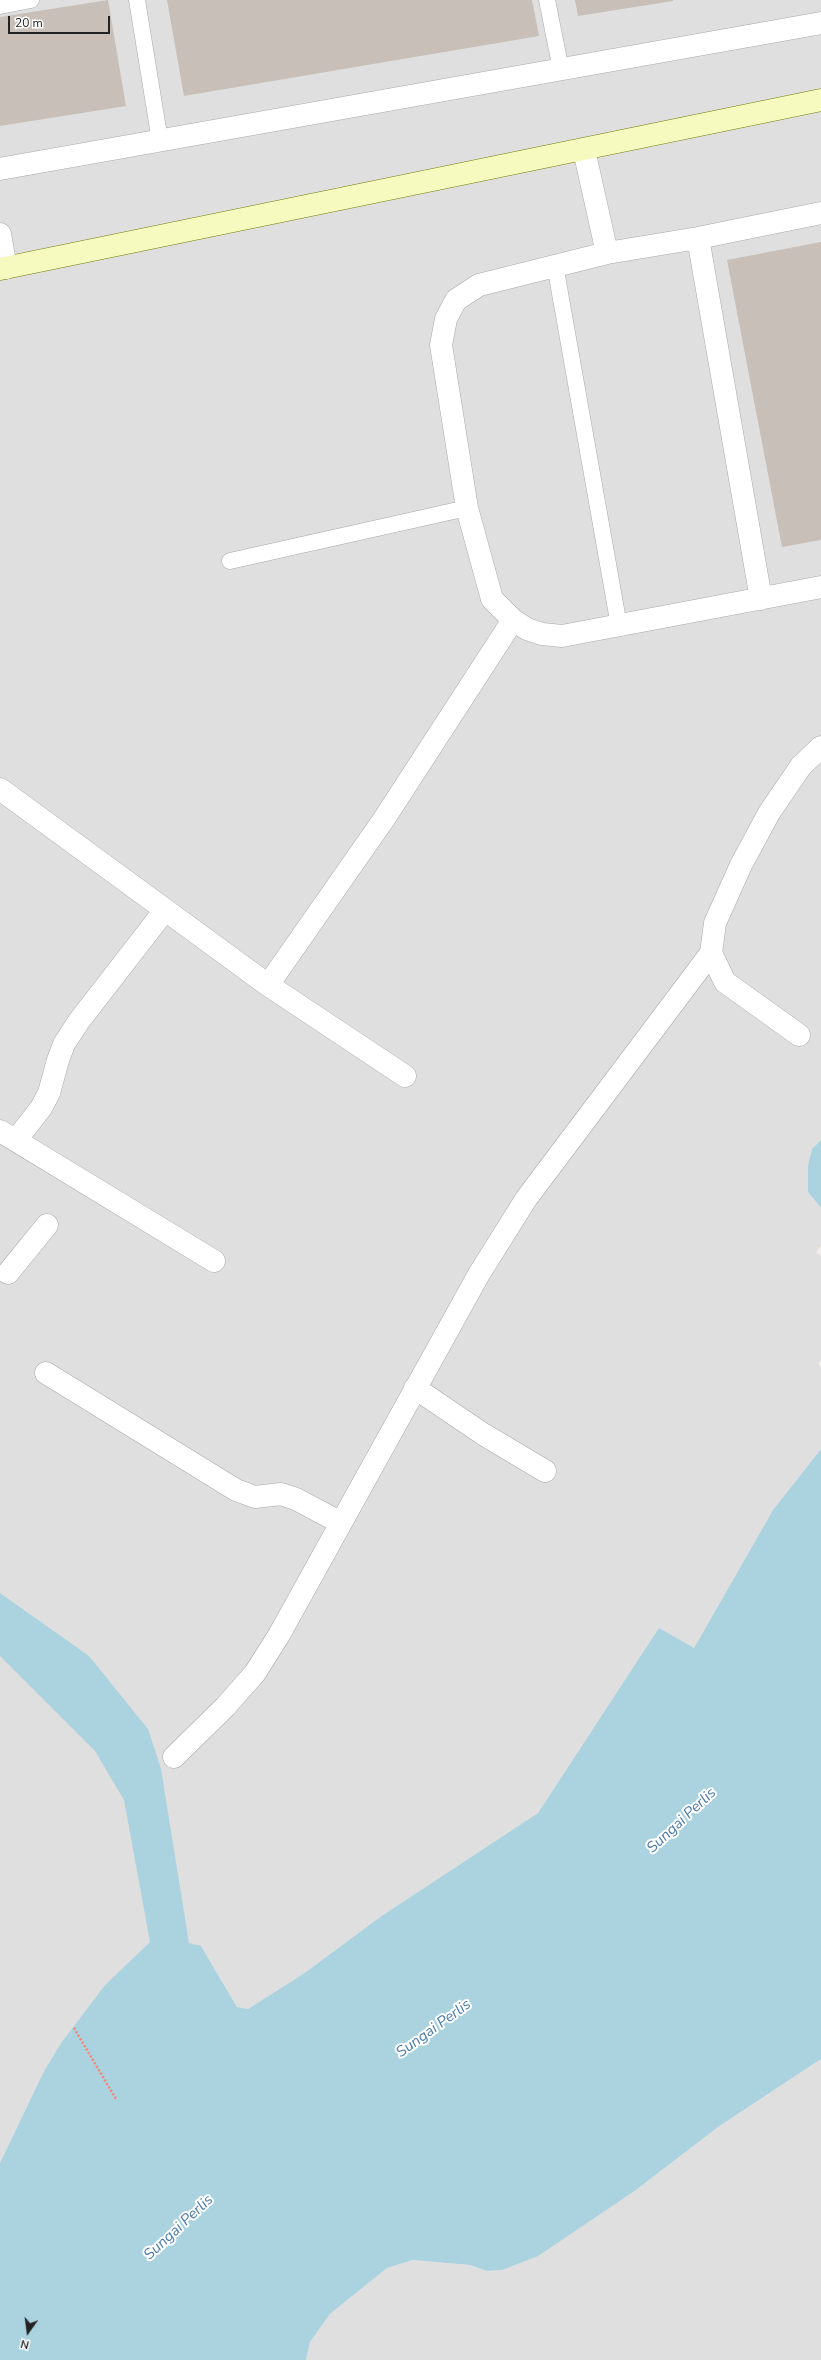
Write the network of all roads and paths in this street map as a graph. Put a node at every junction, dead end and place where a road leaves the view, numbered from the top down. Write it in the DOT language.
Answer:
graph roads {
  1 [pos="31,0"];
  2 [pos="137,0"];
  3 [pos="547,0"];
  4 [pos="0,6"];
  5 [pos="821,23"];
  6 [pos="561,70"];
  7 [pos="821,100"];
  8 [pos="160,141"];
  9 [pos="584,150"];
  10 [pos="0,170"];
  11 [pos="821,214"];
  12 [pos="0,234"];
  13 [pos="698,238"];
  14 [pos="607,253"];
  15 [pos="555,265"];
  16 [pos="3,268"];
  17 [pos="467,508"];
  18 [pos="230,561"];
  19 [pos="821,587"];
  20 [pos="761,599"];
  21 [pos="513,620"];
  22 [pos="619,626"];
  23 [pos="821,747"];
  24 [pos="0,789"];
  25 [pos="165,910"];
  26 [pos="711,953"];
  27 [pos="268,985"];
  28 [pos="799,1035"];
  29 [pos="405,1076"];
  30 [pos="6,1139"];
  31 [pos="47,1225"];
  32 [pos="214,1261"];
  33 [pos="3,1276"];
  34 [pos="46,1373"];
  35 [pos="415,1388"];
  36 [pos="545,1471"];
  37 [pos="341,1523"];
  38 [pos="174,1757"];
  39 [pos="74,2028"];
  40 [pos="116,2099"];
  1 -- 4 [label="lane"];
  2 -- 8 [label="lane"];
  3 -- 6 [label="lane"];
  5 -- 6 [label="street"];
  6 -- 8 [label="street"];
  7 -- 9 [label="main road"];
  8 -- 10 [label="street"];
  9 -- 14 [label="street"];
  9 -- 16 [label="main road"];
  11 -- 13 [label="street"];
  12 -- 16 [label="street"];
  13 -- 14 [label="street"];
  13 -- 20 [label="street"];
  14 -- 15 [label="street"];
  15 -- 17 [label="street"];
  15 -- 22 [label="lane"];
  17 -- 18 [label="lane"];
  17 -- 21 [label="street"];
  19 -- 20 [label="street"];
  20 -- 22 [label="street"];
  21 -- 22 [label="street"];
  21 -- 27 [label="street"];
  23 -- 26 [label="street"];
  24 -- 25 [label="street"];
  25 -- 27 [label="street"];
  25 -- 30 [label="street"];
  26 -- 28 [label="street"];
  26 -- 35 [label="street"];
  27 -- 29 [label="street"];
  30 -- 32 [label="street"];
  31 -- 33 [label="street"];
  34 -- 37 [label="street"];
  35 -- 36 [label="street"];
  35 -- 37 [label="street"];
  37 -- 38 [label="street"];
  39 -- 40 [label="path"];
}
